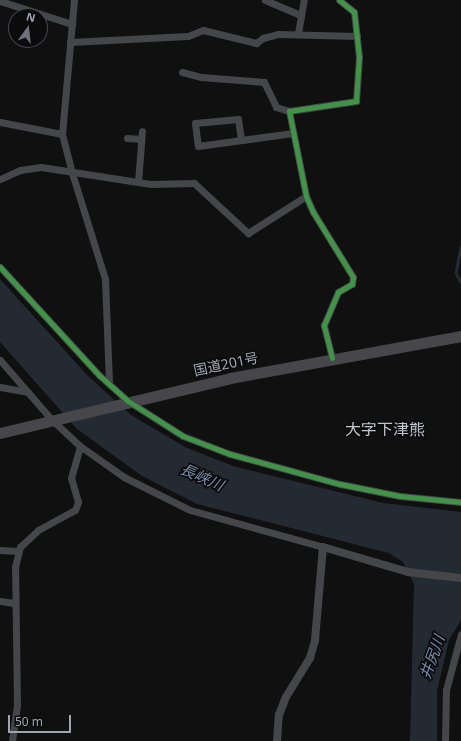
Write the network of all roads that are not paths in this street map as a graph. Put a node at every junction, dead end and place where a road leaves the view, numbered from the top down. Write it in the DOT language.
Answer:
graph roads {
  1 [pos="74,0"];
  2 [pos="265,0"];
  3 [pos="304,0"];
  4 [pos="339,0"];
  5 [pos="0,1"];
  6 [pos="301,14"];
  7 [pos="72,24"];
  8 [pos="298,34"];
  9 [pos="357,36"];
  10 [pos="70,42"];
  11 [pos="182,72"];
  12 [pos="289,111"];
  13 [pos="0,122"];
  14 [pos="142,131"];
  15 [pos="293,133"];
  16 [pos="62,134"];
  17 [pos="128,138"];
  18 [pos="141,139"];
  19 [pos="241,140"];
  20 [pos="72,173"];
  21 [pos="0,179"];
  22 [pos="138,182"];
  23 [pos="306,196"];
  24 [pos="0,267"];
  25 [pos="461,336"];
  26 [pos="332,358"];
  27 [pos="0,360"];
  28 [pos="109,384"];
  29 [pos="0,387"];
  30 [pos="28,392"];
  31 [pos="126,402"];
  32 [pos="56,420"];
  33 [pos="0,433"];
  34 [pos="80,446"];
  35 [pos="461,502"];
  36 [pos="323,547"];
  37 [pos="0,550"];
  38 [pos="19,551"];
  39 [pos="461,578"];
  40 [pos="0,601"];
  41 [pos="14,604"];
  42 [pos="461,634"];
  43 [pos="12,741"];
  44 [pos="277,741"];
  45 [pos="445,741"];
  1 -- 7 [label="street"];
  2 -- 6 [label="street"];
  3 -- 6 [label="street"];
  4 -- 9 [label="street"];
  5 -- 7 [label="street"];
  6 -- 8 [label="street"];
  7 -- 10 [label="street"];
  8 -- 9 [label="street"];
  8 -- 10 [label="street"];
  9 -- 12 [label="street"];
  10 -- 16 [label="street"];
  11 -- 12 [label="street"];
  12 -- 15 [label="street"];
  13 -- 16 [label="street"];
  14 -- 18 [label="street"];
  15 -- 19 [label="street"];
  15 -- 23 [label="street"];
  16 -- 20 [label="street"];
  17 -- 18 [label="street"];
  18 -- 22 [label="street"];
  19 -- 19 [label="street"];
  20 -- 21 [label="street"];
  20 -- 22 [label="street"];
  20 -- 28 [label="street"];
  22 -- 23 [label="street"];
  23 -- 26 [label="street"];
  24 -- 28 [label="street"];
  25 -- 26 [label="highway, 国道201号"];
  26 -- 31 [label="highway, 国道201号"];
  27 -- 30 [label="street"];
  28 -- 31 [label="street"];
  29 -- 30 [label="street"];
  30 -- 32 [label="street"];
  31 -- 32 [label="highway, 国道201号"];
  31 -- 35 [label="street"];
  32 -- 33 [label="highway, 国道201号"];
  32 -- 34 [label="street"];
  34 -- 36 [label="street"];
  34 -- 38 [label="street"];
  36 -- 39 [label="street"];
  36 -- 44 [label="street"];
  37 -- 38 [label="street"];
  38 -- 41 [label="street"];
  40 -- 41 [label="street"];
  41 -- 43 [label="street"];
  42 -- 45 [label="street"];
}
